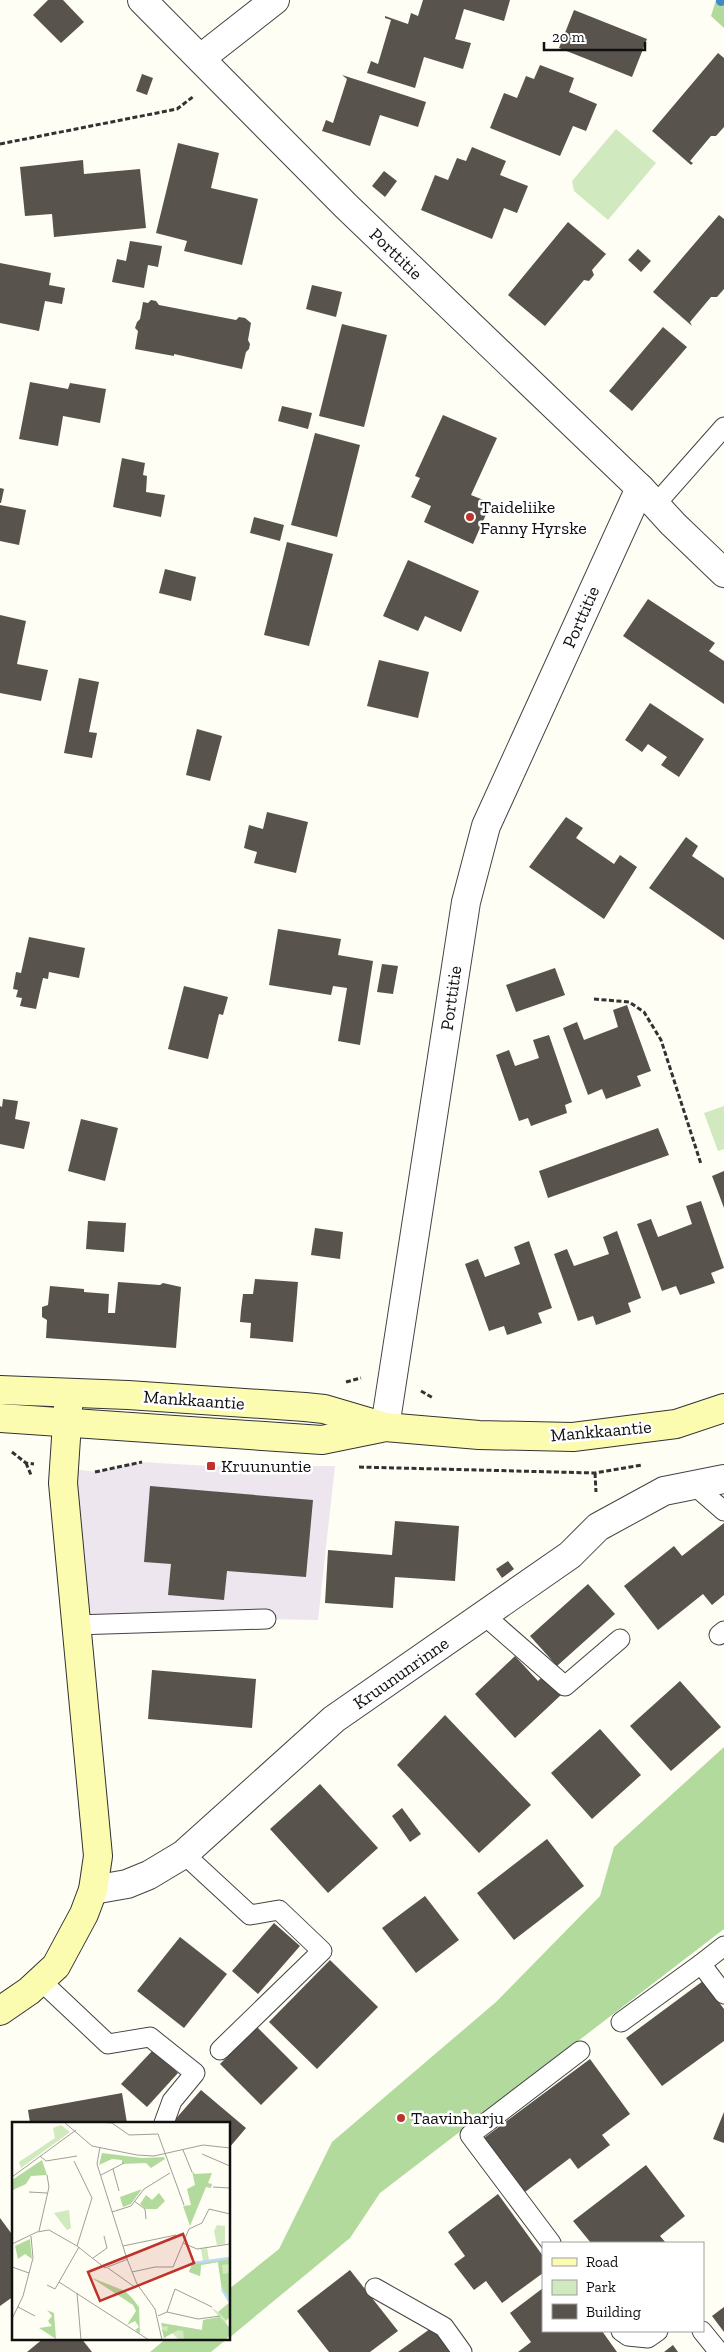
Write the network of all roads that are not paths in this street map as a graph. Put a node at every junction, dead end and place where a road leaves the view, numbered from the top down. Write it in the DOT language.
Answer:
graph roads {
  1 [pos="142,0"];
  2 [pos="275,0"];
  3 [pos="209,67"];
  4 [pos="724,426"];
  5 [pos="647,496"];
  6 [pos="724,573"];
  7 [pos="0,1390"];
  8 [pos="69,1393"];
  9 [pos="724,1408"];
  10 [pos="0,1418"];
  11 [pos="67,1424"];
  12 [pos="385,1427"];
  13 [pos="724,1479"];
  14 [pos="694,1485"];
  15 [pos="724,1511"];
  16 [pos="484,1615"];
  17 [pos="266,1619"];
  18 [pos="75,1625"];
  19 [pos="620,1639"];
  20 [pos="184,1854"];
  21 [pos="93,1890"];
  22 [pos="724,1946"];
  23 [pos="700,1964"];
  24 [pos="40,1980"];
  25 [pos="724,1994"];
  26 [pos="0,2011"];
  27 [pos="621,2022"];
  28 [pos="220,2050"];
  29 [pos="580,2051"];
  30 [pos="164,2122"];
  31 [pos="551,2242"];
  32 [pos="375,2288"];
  33 [pos="622,2332"];
  34 [pos="657,2332"];
  35 [pos="703,2332"];
  36 [pos="462,2352"];
  37 [pos="719,2352"];
  1 -- 3 [label="street, Porttitie"];
  2 -- 3 [label="street"];
  3 -- 5 [label="street, Porttitie"];
  4 -- 5 [label="lane"];
  5 -- 6 [label="street"];
  5 -- 12 [label="street, Porttitie"];
  7 -- 8 [label="main road, Mankkaantie"];
  8 -- 11 [label="main road"];
  8 -- 12 [label="main road, Mankkaantie"];
  9 -- 12 [label="main road, Mankkaantie"];
  10 -- 11 [label="main road, Mankkaantie"];
  11 -- 12 [label="main road, Mankkaantie"];
  11 -- 18 [label="main road"];
  13 -- 14 [label="street, Kruununrinne"];
  14 -- 15 [label="lane"];
  14 -- 16 [label="street, Kruununrinne"];
  16 -- 19 [label="lane"];
  16 -- 20 [label="street, Kruununrinne"];
  17 -- 18 [label="lane"];
  18 -- 21 [label="main road"];
  20 -- 21 [label="street, Kruununrinne"];
  20 -- 28 [label="lane"];
  21 -- 24 [label="main road"];
  22 -- 23 [label="lane"];
  23 -- 25 [label="lane"];
  23 -- 27 [label="lane"];
  24 -- 26 [label="main road"];
  24 -- 30 [label="lane"];
  29 -- 31 [label="lane"];
  32 -- 36 [label="lane"];
  33 -- 34 [label="lane"];
  35 -- 37 [label="lane"];
}
